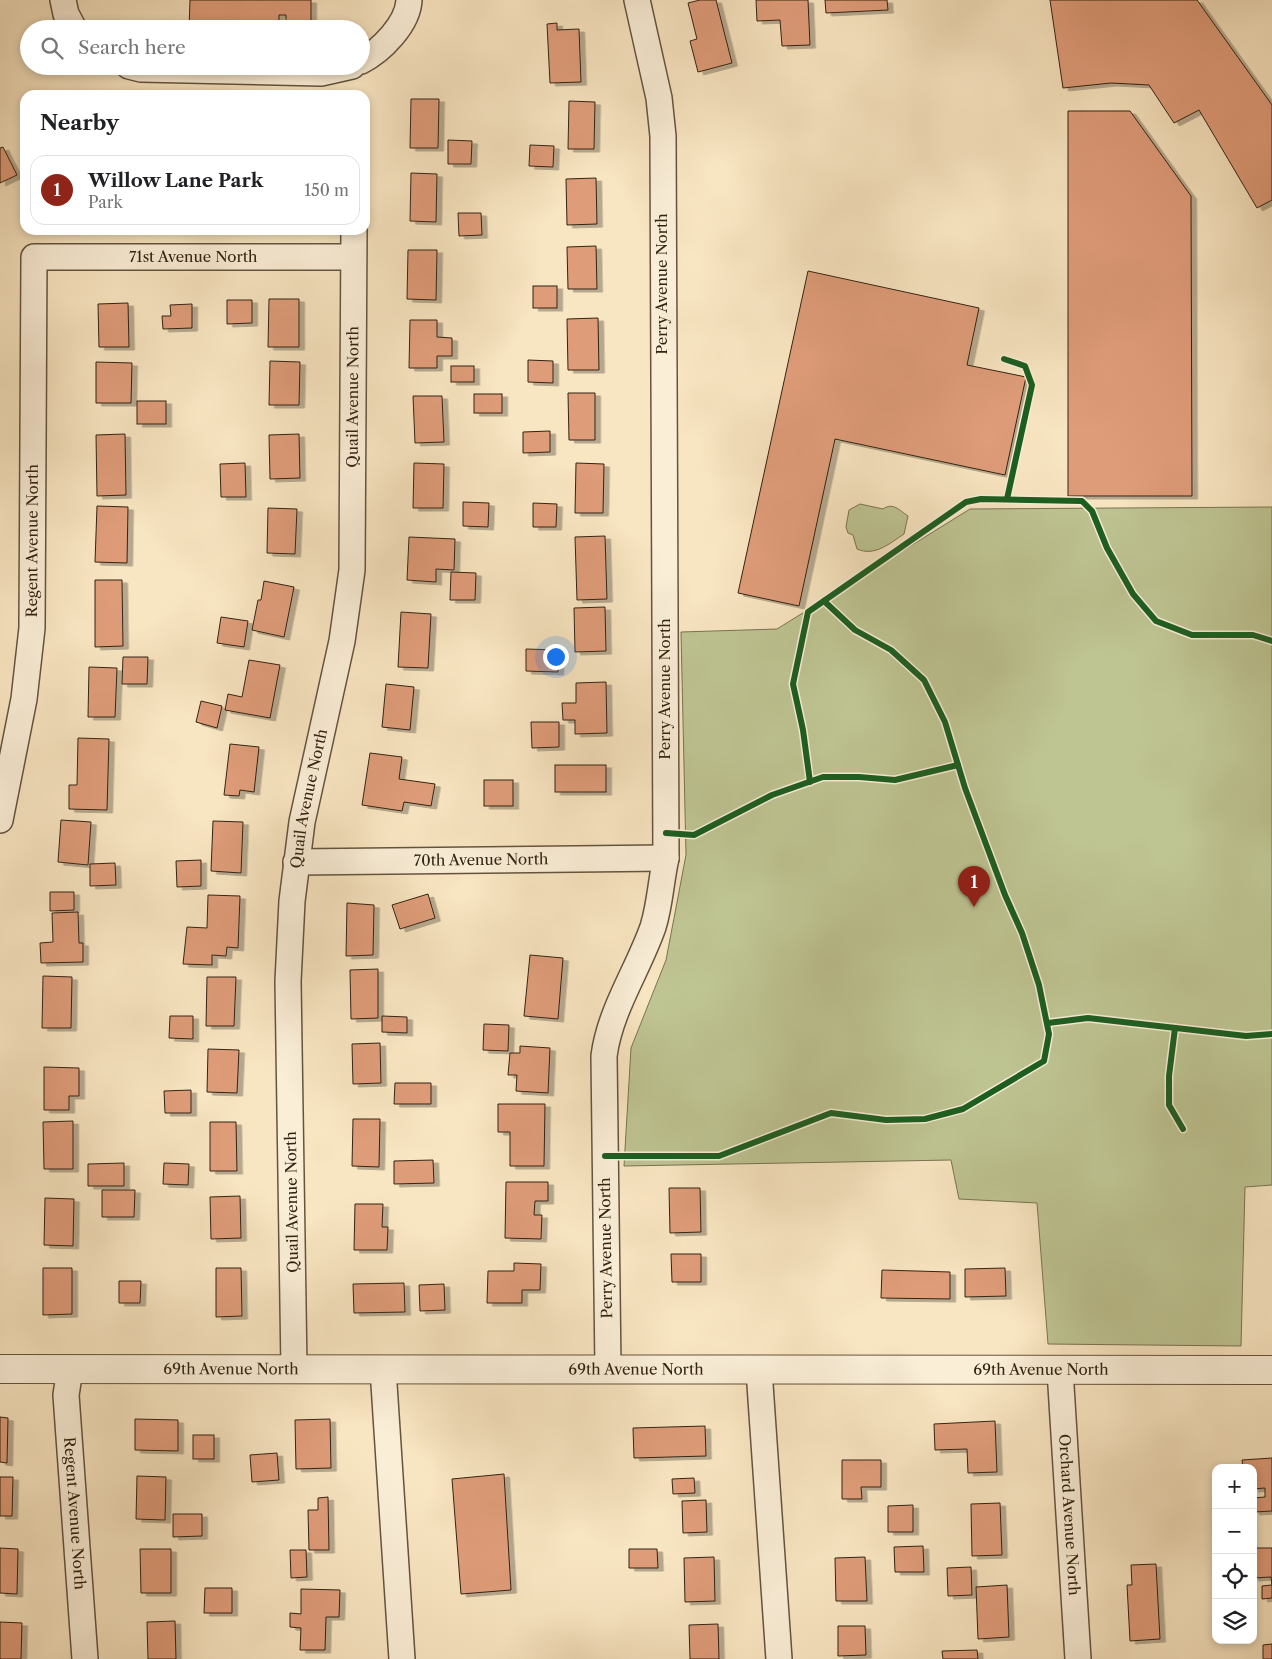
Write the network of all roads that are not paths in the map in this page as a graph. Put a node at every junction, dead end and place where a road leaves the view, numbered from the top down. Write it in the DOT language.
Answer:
graph roads {
  1 [pos="63,0"];
  2 [pos="409,0"];
  3 [pos="637,0"];
  4 [pos="69,20"];
  5 [pos="370,56"];
  6 [pos="354,235"];
  7 [pos="34,257"];
  8 [pos="354,257"];
  9 [pos="0,820"];
  10 [pos="666,858"];
  11 [pos="296,862"];
  12 [pos="0,1369"];
  13 [pos="70,1369"];
  14 [pos="294,1369"];
  15 [pos="383,1369"];
  16 [pos="608,1369"];
  17 [pos="760,1370"];
  18 [pos="1060,1370"];
  19 [pos="1272,1370"];
  20 [pos="85,1659"];
  21 [pos="402,1659"];
  22 [pos="779,1659"];
  23 [pos="1078,1659"];
  1 -- 4 [label="street"];
  2 -- 5 [label="street"];
  3 -- 10 [label="street, Perry Avenue North"];
  6 -- 8 [label="street, Quail Avenue North"];
  7 -- 8 [label="street, 71st Avenue North"];
  7 -- 9 [label="street, Regent Avenue North"];
  8 -- 11 [label="street, Quail Avenue North"];
  10 -- 11 [label="street, 70th Avenue North"];
  10 -- 16 [label="street, Perry Avenue North"];
  11 -- 14 [label="street, Quail Avenue North"];
  12 -- 13 [label="street, 69th Avenue North"];
  13 -- 14 [label="street, 69th Avenue North"];
  13 -- 20 [label="street, Regent Avenue North"];
  14 -- 15 [label="street, 69th Avenue North"];
  15 -- 16 [label="street, 69th Avenue North"];
  15 -- 21 [label="street"];
  16 -- 17 [label="street, 69th Avenue North"];
  17 -- 18 [label="street, 69th Avenue North"];
  17 -- 22 [label="street"];
  18 -- 19 [label="street, 69th Avenue North"];
  18 -- 23 [label="street, Orchard Avenue North"];
}
